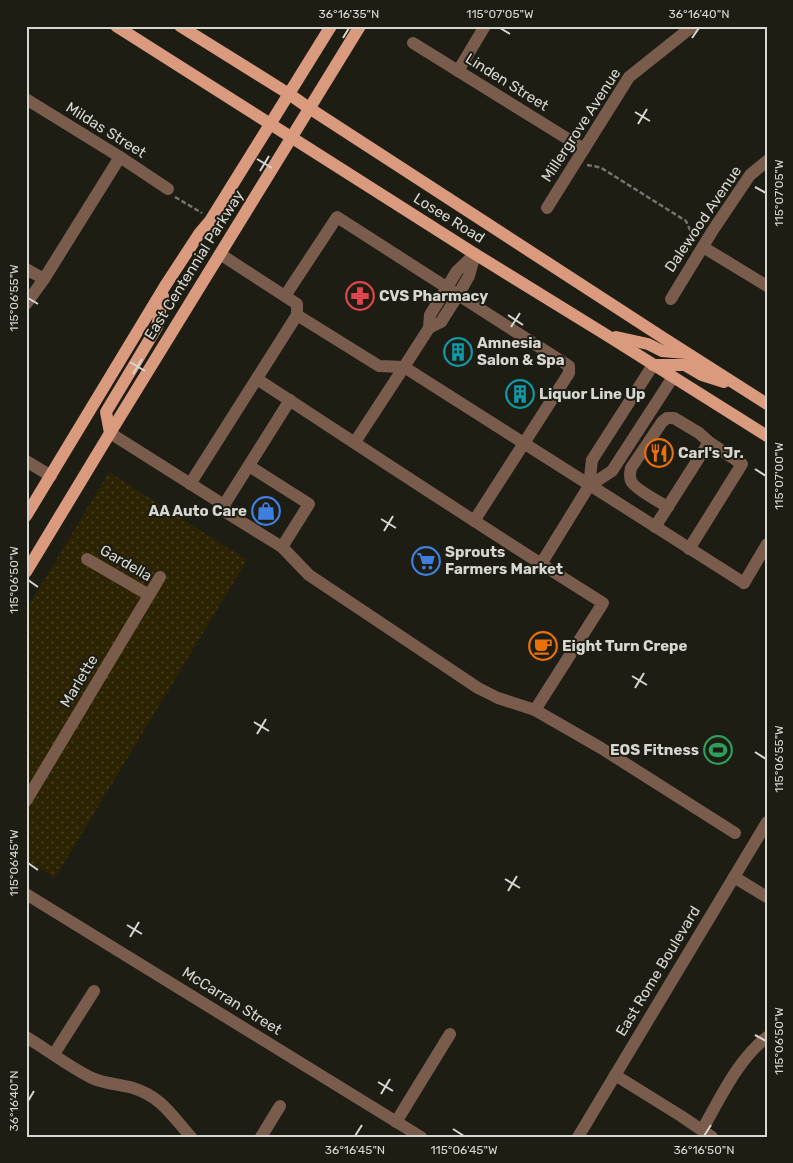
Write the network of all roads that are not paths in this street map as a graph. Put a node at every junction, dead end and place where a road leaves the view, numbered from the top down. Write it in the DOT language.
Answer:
graph roads {
  1 [pos="116,26"];
  2 [pos="180,26"];
  3 [pos="331,26"];
  4 [pos="360,26"];
  5 [pos="485,26"];
  6 [pos="693,26"];
  7 [pos="413,43"];
  8 [pos="458,71"];
  9 [pos="290,94"];
  10 [pos="26,99"];
  11 [pos="310,108"];
  12 [pos="271,124"];
  13 [pos="291,138"];
  14 [pos="584,149"];
  15 [pos="120,157"];
  16 [pos="767,161"];
  17 [pos="168,189"];
  18 [pos="548,208"];
  19 [pos="703,247"];
  20 [pos="220,254"];
  21 [pos="475,254"];
  22 [pos="26,269"];
  23 [pos="44,279"];
  24 [pos="165,286"];
  25 [pos="767,286"];
  26 [pos="447,288"];
  27 [pos="458,295"];
  28 [pos="285,296"];
  29 [pos="671,299"];
  30 [pos="26,304"];
  31 [pos="297,315"];
  32 [pos="429,328"];
  33 [pos="608,336"];
  34 [pos="688,354"];
  35 [pos="653,365"];
  36 [pos="404,367"];
  37 [pos="673,377"];
  38 [pos="257,379"];
  39 [pos="743,388"];
  40 [pos="290,400"];
  41 [pos="767,404"];
  42 [pos="110,433"];
  43 [pos="767,436"];
  44 [pos="355,442"];
  45 [pos="709,442"];
  46 [pos="524,444"];
  47 [pos="26,461"];
  48 [pos="248,466"];
  49 [pos="50,476"];
  50 [pos="190,484"];
  51 [pos="589,486"];
  52 [pos="224,505"];
  53 [pos="668,508"];
  54 [pos="26,516"];
  55 [pos="474,521"];
  56 [pos="655,527"];
  57 [pos="767,544"];
  58 [pos="282,547"];
  59 [pos="689,549"];
  60 [pos="87,559"];
  61 [pos="767,561"];
  62 [pos="541,564"];
  63 [pos="26,572"];
  64 [pos="160,577"];
  65 [pos="744,583"];
  66 [pos="149,595"];
  67 [pos="536,710"];
  68 [pos="31,783"];
  69 [pos="26,801"];
  70 [pos="767,822"];
  71 [pos="735,833"];
  72 [pos="734,876"];
  73 [pos="26,894"];
  74 [pos="767,897"];
  75 [pos="94,991"];
  76 [pos="450,1034"];
  77 [pos="26,1037"];
  78 [pos="767,1037"];
  79 [pos="54,1054"];
  80 [pos="615,1075"];
  81 [pos="280,1106"];
  82 [pos="396,1122"];
  83 [pos="707,1133"];
  84 [pos="191,1137"];
  85 [pos="260,1137"];
  86 [pos="421,1137"];
  87 [pos="578,1137"];
  1 -- 12 [label="main road, Losee Road"];
  2 -- 9 [label="main road, Losee Road"];
  3 -- 9 [label="main road, East Centennial Parkway"];
  4 -- 11 [label="main road, East Centennial Parkway"];
  5 -- 8 [label="street"];
  6 -- 14 [label="street, Millergrove Avenue"];
  7 -- 8 [label="street, Linden Street"];
  8 -- 14 [label="street, Linden Street"];
  9 -- 11 [label="main road, Losee Road"];
  9 -- 12 [label="main road, East Centennial Parkway"];
  10 -- 15 [label="street, Mildas Street"];
  11 -- 13 [label="main road, East Centennial Parkway"];
  11 -- 34 [label="main road, Losee Road"];
  12 -- 13 [label="main road, Losee Road"];
  12 -- 24 [label="main road, East Centennial Parkway"];
  13 -- 20 [label="main road, East Centennial Parkway"];
  13 -- 21 [label="main road, Losee Road"];
  14 -- 18 [label="street, Millergrove Avenue"];
  15 -- 17 [label="street, Mildas Street"];
  15 -- 23 [label="street"];
  16 -- 19 [label="street, Dalewood Avenue"];
  19 -- 25 [label="street"];
  19 -- 29 [label="street, Dalewood Avenue"];
  20 -- 28 [label="street"];
  20 -- 42 [label="main road, East Centennial Parkway"];
  21 -- 26 [label="street"];
  21 -- 27 [label="street"];
  21 -- 33 [label="main road, Losee Road"];
  22 -- 23 [label="street"];
  23 -- 30 [label="street"];
  24 -- 42 [label="main road"];
  24 -- 49 [label="main road, East Centennial Parkway"];
  26 -- 27 [label="street"];
  26 -- 28 [label="street"];
  26 -- 32 [label="street"];
  27 -- 32 [label="street"];
  27 -- 46 [label="street"];
  28 -- 31 [label="street"];
  31 -- 36 [label="street"];
  31 -- 38 [label="street"];
  32 -- 36 [label="street"];
  33 -- 34 [label="main road"];
  33 -- 35 [label="main road, Losee Road"];
  34 -- 39 [label="main road, Losee Road"];
  35 -- 37 [label="main road, Losee Road"];
  35 -- 39 [label="main road"];
  35 -- 51 [label="street"];
  36 -- 44 [label="street"];
  36 -- 46 [label="street"];
  37 -- 43 [label="main road, Losee Road"];
  37 -- 51 [label="street"];
  38 -- 40 [label="street"];
  38 -- 50 [label="street"];
  39 -- 41 [label="main road, Losee Road"];
  40 -- 44 [label="street"];
  40 -- 48 [label="street"];
  42 -- 50 [label="street"];
  42 -- 63 [label="main road, East Centennial Parkway"];
  44 -- 55 [label="street"];
  45 -- 53 [label="street"];
  45 -- 53 [label="street"];
  45 -- 59 [label="street"];
  46 -- 51 [label="street"];
  46 -- 55 [label="street"];
  47 -- 49 [label="street"];
  48 -- 52 [label="street"];
  48 -- 58 [label="street"];
  49 -- 54 [label="main road, East Centennial Parkway"];
  50 -- 52 [label="street"];
  51 -- 56 [label="street"];
  51 -- 62 [label="street"];
  52 -- 58 [label="street"];
  53 -- 56 [label="street"];
  55 -- 62 [label="street"];
  56 -- 59 [label="street"];
  57 -- 65 [label="street"];
  58 -- 67 [label="street"];
  59 -- 65 [label="street"];
  60 -- 66 [label="street, Gardella"];
  61 -- 65 [label="street"];
  62 -- 67 [label="street"];
  64 -- 66 [label="street, Marlette"];
  66 -- 68 [label="street, Marlette"];
  67 -- 71 [label="street"];
  68 -- 69 [label="street, Marlette"];
  70 -- 72 [label="street, East Rome Boulevard"];
  72 -- 74 [label="street"];
  72 -- 80 [label="street, East Rome Boulevard"];
  73 -- 82 [label="street, McCarran Street"];
  75 -- 79 [label="street"];
  76 -- 82 [label="street"];
  77 -- 79 [label="street"];
  78 -- 83 [label="street"];
  79 -- 84 [label="street"];
  80 -- 83 [label="street"];
  80 -- 87 [label="street, East Rome Boulevard"];
  81 -- 85 [label="street"];
  82 -- 86 [label="street, McCarran Street"];
}
